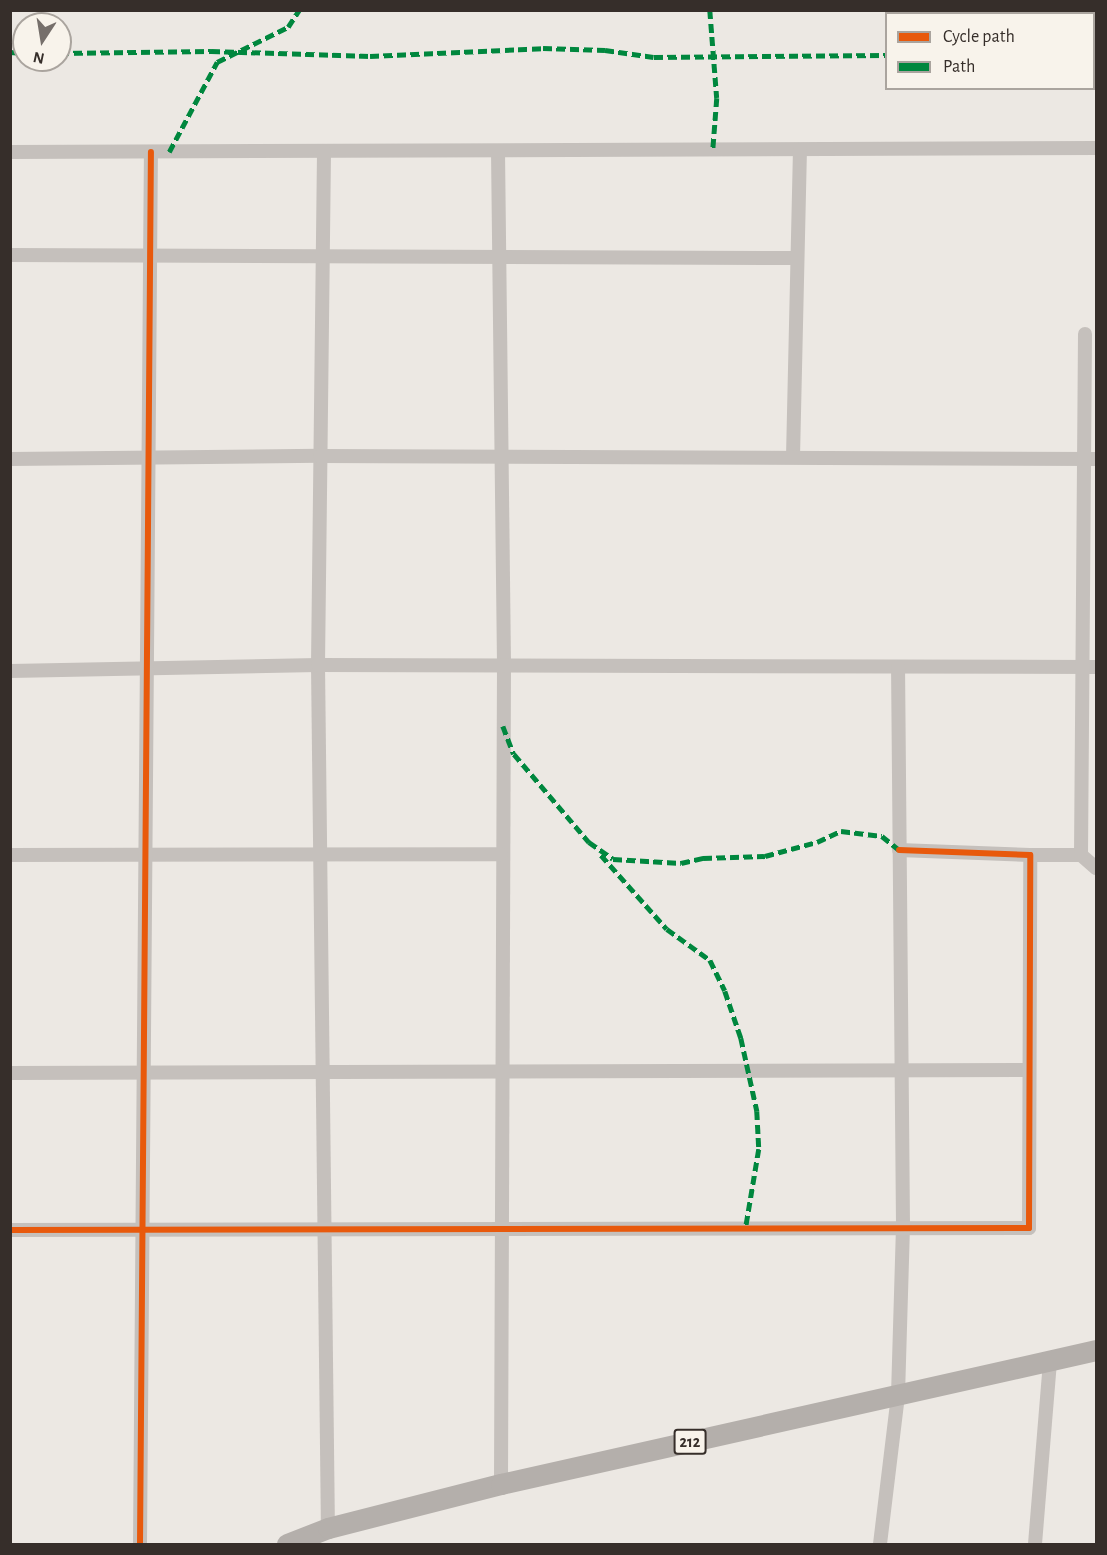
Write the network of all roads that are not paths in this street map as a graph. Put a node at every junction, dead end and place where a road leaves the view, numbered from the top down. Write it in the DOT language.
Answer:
graph roads {
  1 [pos="1096,148"];
  2 [pos="800,150"];
  3 [pos="498,151"];
  4 [pos="10,152"];
  5 [pos="151,152"];
  6 [pos="324,152"];
  7 [pos="10,255"];
  8 [pos="150,256"];
  9 [pos="323,256"];
  10 [pos="500,257"];
  11 [pos="797,258"];
  12 [pos="1085,334"];
  13 [pos="320,456"];
  14 [pos="501,457"];
  15 [pos="793,457"];
  16 [pos="149,458"];
  17 [pos="10,459"];
  18 [pos="1090,459"];
  19 [pos="318,665"];
  20 [pos="504,665"];
  21 [pos="148,667"];
  22 [pos="898,667"];
  23 [pos="1090,667"];
  24 [pos="10,670"];
  25 [pos="899,850"];
  26 [pos="147,852"];
  27 [pos="321,852"];
  28 [pos="501,854"];
  29 [pos="10,855"];
  30 [pos="1030,855"];
  31 [pos="1081,855"];
  32 [pos="1096,868"];
  33 [pos="1029,1070"];
  34 [pos="903,1071"];
  35 [pos="324,1072"];
  36 [pos="10,1073"];
  37 [pos="146,1073"];
  38 [pos="500,1073"];
  39 [pos="903,1225"];
  40 [pos="500,1229"];
  41 [pos="10,1230"];
  42 [pos="144,1230"];
  43 [pos="326,1231"];
  44 [pos="1096,1350"];
  45 [pos="1050,1361"];
  46 [pos="898,1395"];
  47 [pos="501,1484"];
  48 [pos="328,1528"];
  49 [pos="140,1545"];
  50 [pos="287,1545"];
  51 [pos="880,1545"];
  52 [pos="1035,1545"];
  1 -- 2 [label="street"];
  2 -- 3 [label="street"];
  2 -- 11 [label="street"];
  3 -- 6 [label="street"];
  3 -- 10 [label="street"];
  4 -- 5 [label="street"];
  5 -- 6 [label="street"];
  5 -- 8 [label="street"];
  6 -- 9 [label="street"];
  7 -- 8 [label="street"];
  8 -- 9 [label="street"];
  8 -- 16 [label="street"];
  9 -- 10 [label="street"];
  9 -- 13 [label="street"];
  10 -- 11 [label="street"];
  10 -- 14 [label="street"];
  11 -- 15 [label="street"];
  12 -- 18 [label="street"];
  13 -- 14 [label="street"];
  13 -- 16 [label="street"];
  13 -- 19 [label="street"];
  14 -- 15 [label="street"];
  14 -- 20 [label="street"];
  15 -- 18 [label="street"];
  16 -- 17 [label="street"];
  16 -- 21 [label="street"];
  18 -- 23 [label="street"];
  19 -- 20 [label="street"];
  19 -- 21 [label="street"];
  19 -- 27 [label="street"];
  20 -- 22 [label="street"];
  20 -- 28 [label="street"];
  21 -- 24 [label="street"];
  21 -- 26 [label="street"];
  22 -- 23 [label="street"];
  22 -- 25 [label="street"];
  23 -- 31 [label="street"];
  25 -- 30 [label="street"];
  25 -- 34 [label="street"];
  26 -- 27 [label="street"];
  26 -- 29 [label="street"];
  26 -- 37 [label="street"];
  27 -- 28 [label="street"];
  27 -- 35 [label="street"];
  28 -- 38 [label="street"];
  30 -- 31 [label="street"];
  30 -- 33 [label="street"];
  31 -- 32 [label="street"];
  33 -- 34 [label="street"];
  33 -- 39 [label="street"];
  34 -- 38 [label="street"];
  34 -- 39 [label="street"];
  35 -- 37 [label="street"];
  35 -- 38 [label="street"];
  35 -- 43 [label="street"];
  36 -- 37 [label="street"];
  37 -- 42 [label="street"];
  38 -- 40 [label="street"];
  39 -- 40 [label="street"];
  39 -- 46 [label="street"];
  40 -- 43 [label="street"];
  40 -- 47 [label="street"];
  41 -- 42 [label="street"];
  42 -- 43 [label="street"];
  42 -- 49 [label="street"];
  43 -- 48 [label="street"];
  44 -- 45 [label="main road, 212"];
  45 -- 46 [label="main road, 212"];
  45 -- 52 [label="street"];
  46 -- 47 [label="main road, 212"];
  46 -- 51 [label="street"];
  47 -- 48 [label="main road, 212"];
  48 -- 50 [label="main road, 212"];
}
